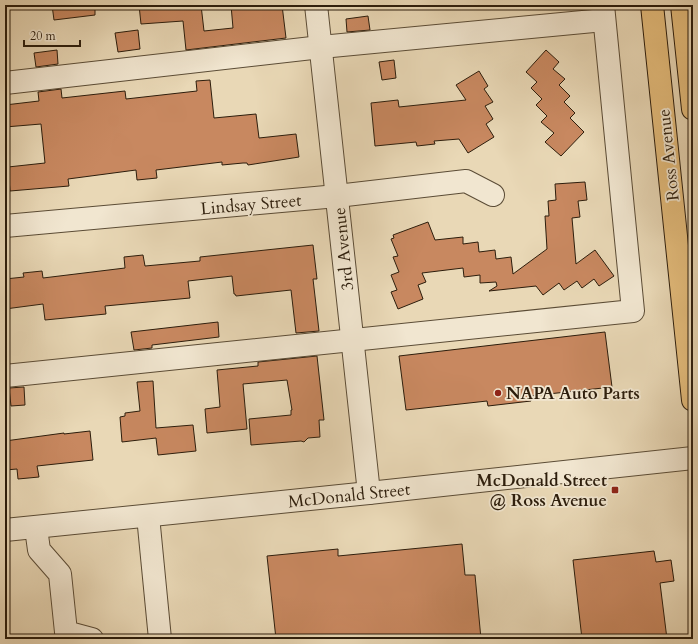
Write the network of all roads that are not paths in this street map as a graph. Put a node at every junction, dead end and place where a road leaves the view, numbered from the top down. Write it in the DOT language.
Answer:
graph roads {
  1 [pos="316,5"];
  2 [pos="652,5"];
  3 [pos="682,5"];
  4 [pos="604,13"];
  5 [pos="321,47"];
  6 [pos="5,83"];
  7 [pos="693,109"];
  8 [pos="493,195"];
  9 [pos="338,196"];
  10 [pos="5,226"];
  11 [pos="353,340"];
  12 [pos="5,376"];
  13 [pos="693,400"];
  14 [pos="693,458"];
  15 [pos="369,493"];
  16 [pos="148,516"];
  17 [pos="36,528"];
  18 [pos="5,530"];
  19 [pos="92,639"];
  20 [pos="160,639"];
  1 -- 5 [label="street, 3rd Avenue"];
  2 -- 13 [label="main road, Ross Avenue"];
  3 -- 7 [label="main road, Ross Avenue"];
  4 -- 5 [label="street"];
  4 -- 11 [label="street"];
  5 -- 6 [label="street"];
  5 -- 9 [label="street, 3rd Avenue"];
  8 -- 9 [label="street, Lindsay Street"];
  9 -- 10 [label="street, Lindsay Street"];
  9 -- 11 [label="street, 3rd Avenue"];
  11 -- 12 [label="street"];
  11 -- 15 [label="street, 3rd Avenue"];
  14 -- 15 [label="street, McDonald Street"];
  15 -- 16 [label="street, McDonald Street"];
  16 -- 17 [label="street, McDonald Street"];
  16 -- 20 [label="street"];
  17 -- 18 [label="street, McDonald Street"];
  17 -- 19 [label="street"];
}
